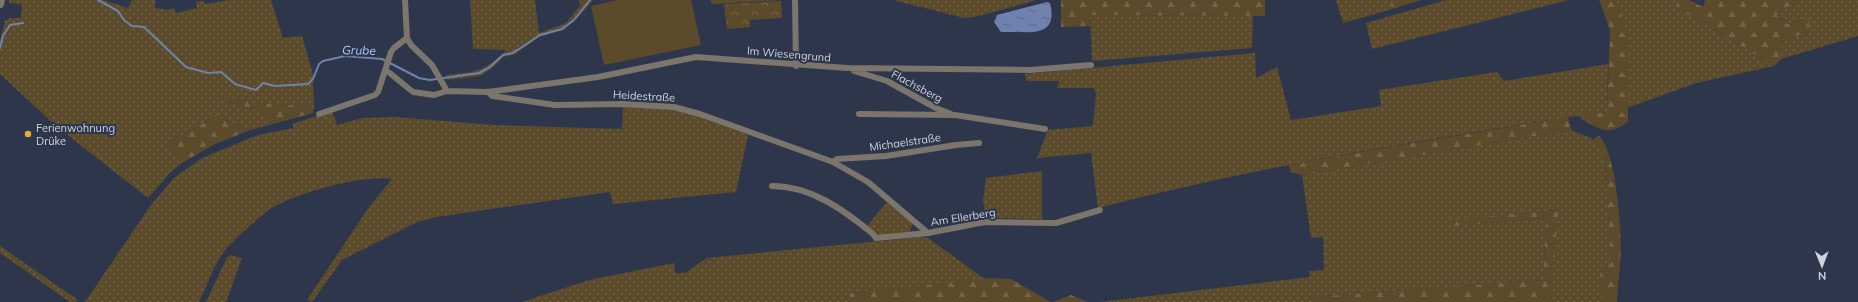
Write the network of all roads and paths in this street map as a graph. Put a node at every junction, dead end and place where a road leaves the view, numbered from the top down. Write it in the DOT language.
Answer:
graph roads {
  1 [pos="0,0"];
  2 [pos="405,0"];
  3 [pos="795,0"];
  4 [pos="0,4"];
  5 [pos="407,38"];
  6 [pos="1091,65"];
  7 [pos="796,66"];
  8 [pos="387,68"];
  9 [pos="847,68"];
  10 [pos="447,91"];
  11 [pos="488,92"];
  12 [pos="319,114"];
  13 [pos="859,114"];
  14 [pos="955,116"];
  15 [pos="1045,130"];
  16 [pos="979,144"];
  17 [pos="833,162"];
  18 [pos="772,186"];
  19 [pos="1100,210"];
  20 [pos="928,233"];
  1 -- 4 [label="street"];
  2 -- 5 [label="street"];
  3 -- 7 [label="street"];
  5 -- 8 [label="street"];
  5 -- 10 [label="street"];
  6 -- 9 [label="street, Im Wiesengrund"];
  7 -- 9 [label="street, Im Wiesengrund"];
  7 -- 11 [label="street, Im Wiesengrund"];
  8 -- 10 [label="street, Heidestraße"];
  8 -- 12 [label="street"];
  9 -- 14 [label="street, Flachsberg"];
  10 -- 11 [label="street, Heidestraße"];
  11 -- 17 [label="street, Heidestraße"];
  13 -- 14 [label="street, Flachsberg"];
  14 -- 15 [label="street, Flachsberg"];
  16 -- 17 [label="street, Michaelstraße"];
  17 -- 20 [label="street, Heidestraße"];
  18 -- 20 [label="street, Am Ellerberg"];
  19 -- 20 [label="street, Am Ellerberg"];
}
